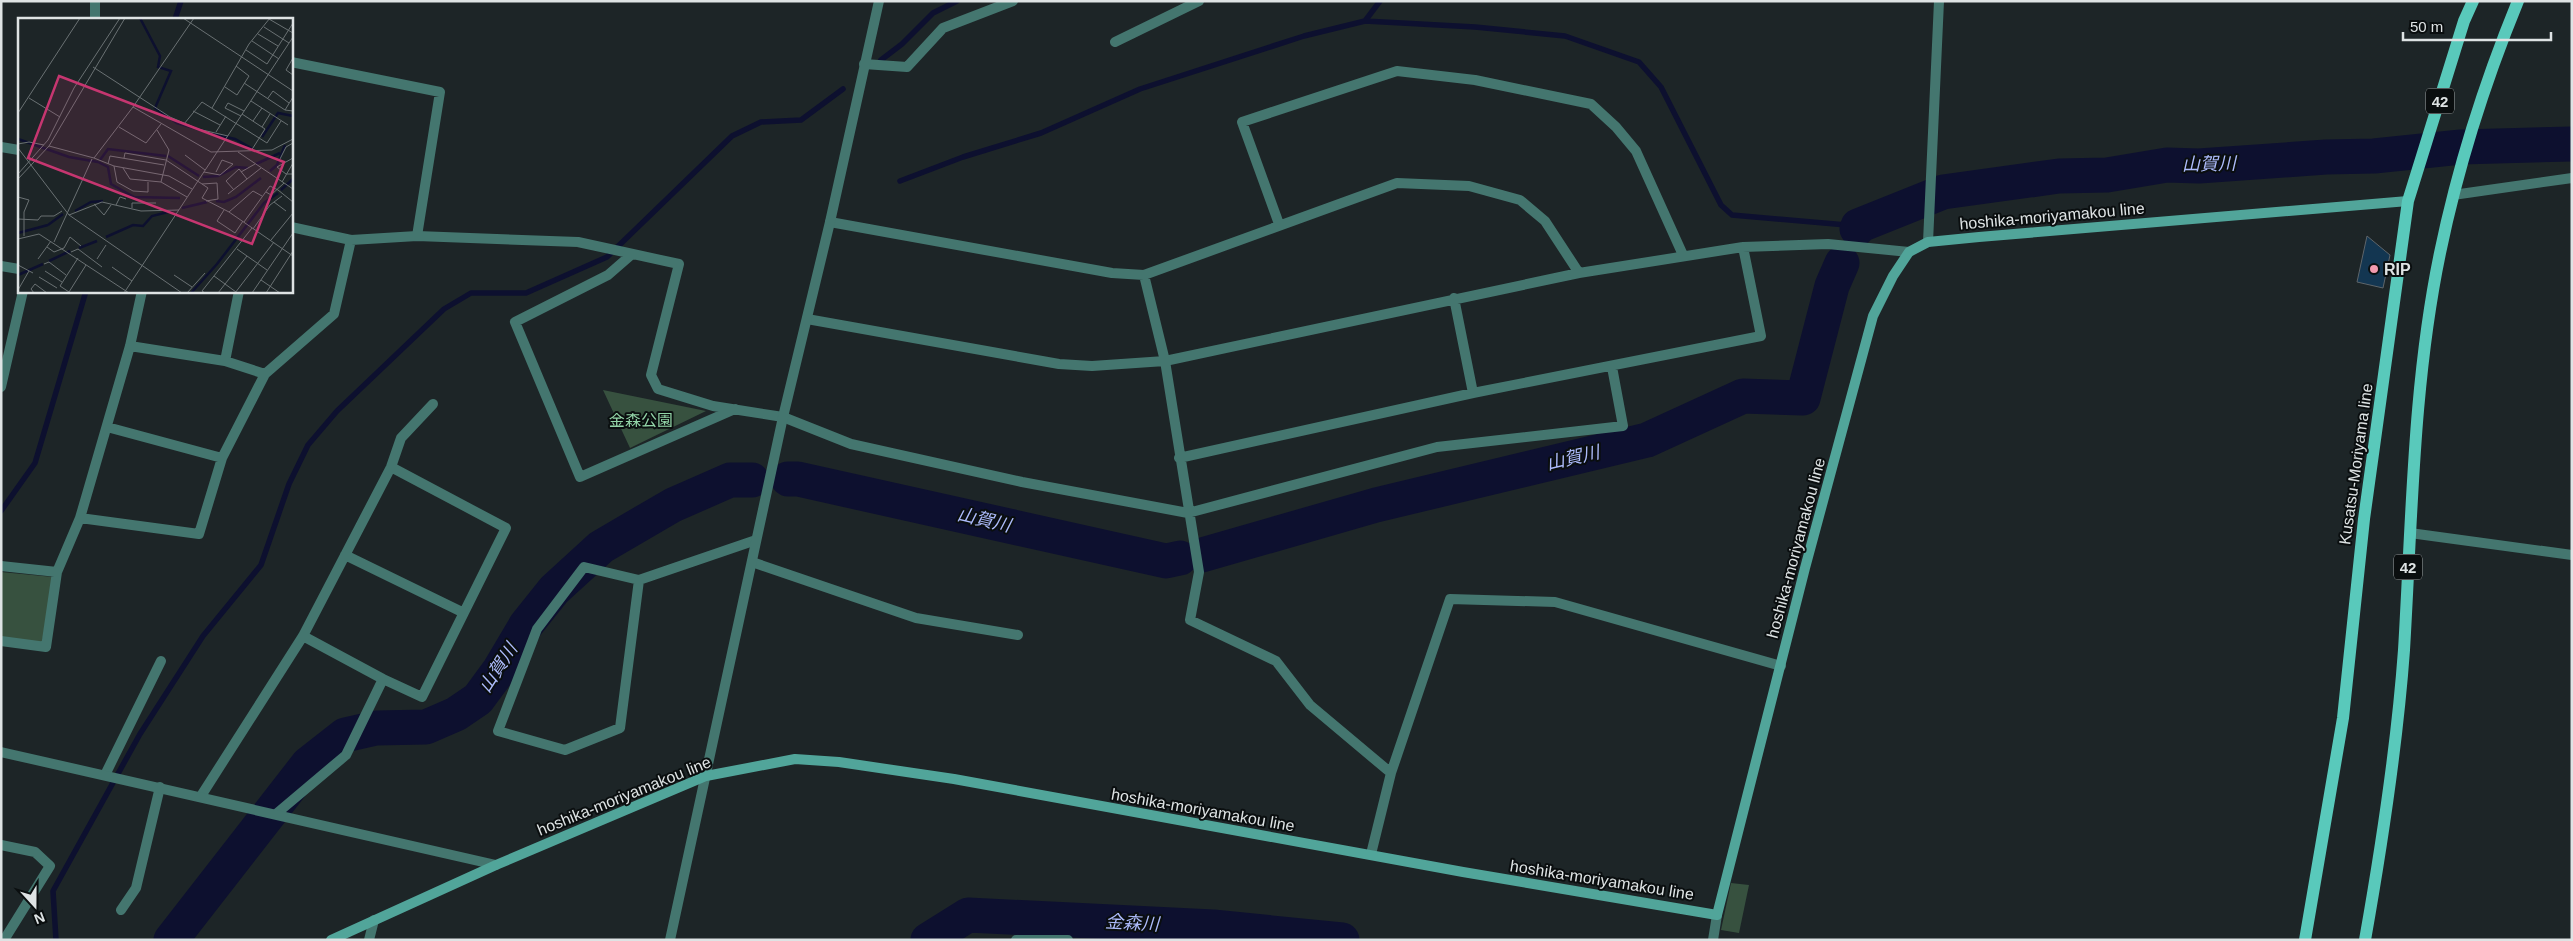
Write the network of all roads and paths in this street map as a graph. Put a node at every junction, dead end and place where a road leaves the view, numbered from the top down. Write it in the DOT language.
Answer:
graph roads {
  1 [pos="95,1"];
  2 [pos="879,1"];
  3 [pos="1013,1"];
  4 [pos="1200,1"];
  5 [pos="1939,1"];
  6 [pos="2473,1"];
  7 [pos="2518,1"];
  8 [pos="96,18"];
  9 [pos="1115,42"];
  10 [pos="292,62"];
  11 [pos="864,64"];
  12 [pos="1,147"];
  13 [pos="18,150"];
  14 [pos="2572,178"];
  15 [pos="2454,195"];
  16 [pos="2408,202"];
  17 [pos="830,222"];
  18 [pos="1279,224"];
  19 [pos="292,227"];
  20 [pos="417,236"];
  21 [pos="351,240"];
  22 [pos="1928,242"];
  23 [pos="1743,247"];
  24 [pos="1909,252"];
  25 [pos="631,255"];
  26 [pos="1683,255"];
  27 [pos="1,266"];
  28 [pos="18,269"];
  29 [pos="1579,273"];
  30 [pos="1144,275"];
  31 [pos="23,292"];
  32 [pos="142,292"];
  33 [pos="239,292"];
  34 [pos="1454,298"];
  35 [pos="807,319"];
  36 [pos="130,346"];
  37 [pos="225,361"];
  38 [pos="1165,361"];
  39 [pos="1612,367"];
  40 [pos="265,374"];
  41 [pos="2,383"];
  42 [pos="1473,393"];
  43 [pos="433,404"];
  44 [pos="735,409"];
  45 [pos="783,417"];
  46 [pos="107,427"];
  47 [pos="222,458"];
  48 [pos="1180,458"];
  49 [pos="391,467"];
  50 [pos="1188,513"];
  51 [pos="80,518"];
  52 [pos="2410,533"];
  53 [pos="756,540"];
  54 [pos="2572,554"];
  55 [pos="345,555"];
  56 [pos="752,562"];
  57 [pos="1,566"];
  58 [pos="57,572"];
  59 [pos="639,580"];
  60 [pos="462,612"];
  61 [pos="1018,635"];
  62 [pos="304,636"];
  63 [pos="1,641"];
  64 [pos="161,661"];
  65 [pos="1781,666"];
  66 [pos="383,679"];
  67 [pos="1,752"];
  68 [pos="1391,773"];
  69 [pos="105,775"];
  70 [pos="706,776"];
  71 [pos="160,787"];
  72 [pos="201,796"];
  73 [pos="276,814"];
  74 [pos="1,846"];
  75 [pos="1371,854"];
  76 [pos="496,865"];
  77 [pos="121,910"];
  78 [pos="1717,915"];
  79 [pos="374,920"];
  80 [pos="4,940"];
  81 [pos="331,940"];
  82 [pos="369,940"];
  83 [pos="670,940"];
  84 [pos="1016,940"];
  85 [pos="1068,940"];
  86 [pos="1713,940"];
  87 [pos="2305,940"];
  88 [pos="2365,940"];
  1 -- 8 [label="street"];
  2 -- 11 [label="street"];
  3 -- 11 [label="street"];
  4 -- 9 [label="street"];
  5 -- 22 [label="street"];
  6 -- 16 [label="main road, Kusatsu-Moriyama line / 42"];
  7 -- 15 [label="main road, 42"];
  10 -- 20 [label="street"];
  11 -- 17 [label="street"];
  12 -- 13 [label="street"];
  14 -- 15 [label="street"];
  15 -- 52 [label="main road, 42"];
  16 -- 22 [label="main road, hoshika-moriyamakou line"];
  16 -- 87 [label="main road, Kusatsu-Moriyama line / 42"];
  17 -- 30 [label="street"];
  17 -- 35 [label="street"];
  18 -- 26 [label="street"];
  18 -- 29 [label="street"];
  18 -- 30 [label="street"];
  19 -- 21 [label="street"];
  20 -- 21 [label="street"];
  20 -- 25 [label="street"];
  21 -- 40 [label="street"];
  22 -- 24 [label="main road, hoshika-moriyamakou line"];
  23 -- 24 [label="street"];
  23 -- 26 [label="street"];
  23 -- 39 [label="street"];
  24 -- 65 [label="main road, hoshika-moriyamakou line"];
  25 -- 44 [label="street"];
  25 -- 44 [label="street"];
  26 -- 29 [label="street"];
  27 -- 28 [label="street"];
  29 -- 34 [label="street"];
  30 -- 38 [label="street"];
  31 -- 41 [label="street"];
  32 -- 36 [label="street"];
  33 -- 37 [label="street"];
  34 -- 38 [label="street"];
  34 -- 42 [label="street"];
  35 -- 38 [label="street"];
  35 -- 45 [label="street"];
  36 -- 37 [label="street"];
  36 -- 46 [label="street"];
  37 -- 40 [label="street"];
  38 -- 48 [label="street"];
  39 -- 42 [label="street"];
  39 -- 50 [label="street"];
  40 -- 47 [label="street"];
  42 -- 48 [label="street"];
  43 -- 49 [label="street"];
  44 -- 45 [label="street"];
  45 -- 50 [label="street"];
  45 -- 53 [label="street"];
  46 -- 47 [label="street"];
  46 -- 51 [label="street"];
  47 -- 51 [label="street"];
  48 -- 50 [label="street"];
  49 -- 55 [label="street"];
  49 -- 60 [label="street"];
  50 -- 68 [label="street"];
  51 -- 58 [label="street"];
  52 -- 54 [label="street"];
  52 -- 88 [label="main road, 42"];
  53 -- 56 [label="street"];
  53 -- 59 [label="street"];
  55 -- 60 [label="street"];
  55 -- 62 [label="street"];
  56 -- 61 [label="street"];
  56 -- 70 [label="street"];
  57 -- 58 [label="street"];
  58 -- 63 [label="street"];
  59 -- 59 [label="street"];
  60 -- 66 [label="street"];
  62 -- 66 [label="street"];
  62 -- 72 [label="street"];
  64 -- 69 [label="street"];
  65 -- 68 [label="street"];
  65 -- 78 [label="main road, hoshika-moriyamakou line"];
  66 -- 73 [label="street"];
  67 -- 69 [label="street"];
  68 -- 75 [label="street"];
  69 -- 71 [label="street"];
  70 -- 75 [label="main road, hoshika-moriyamakou line"];
  70 -- 76 [label="main road, hoshika-moriyamakou line"];
  70 -- 83 [label="street"];
  71 -- 72 [label="street"];
  71 -- 77 [label="street"];
  72 -- 73 [label="street"];
  73 -- 76 [label="street"];
  74 -- 80 [label="street"];
  75 -- 78 [label="main road, hoshika-moriyamakou line"];
  76 -- 79 [label="main road, hoshika-moriyamakou line"];
  78 -- 86 [label="street"];
  79 -- 81 [label="main road, hoshika-moriyamakou line"];
  79 -- 82 [label="street"];
  84 -- 85 [label="street"];
}
